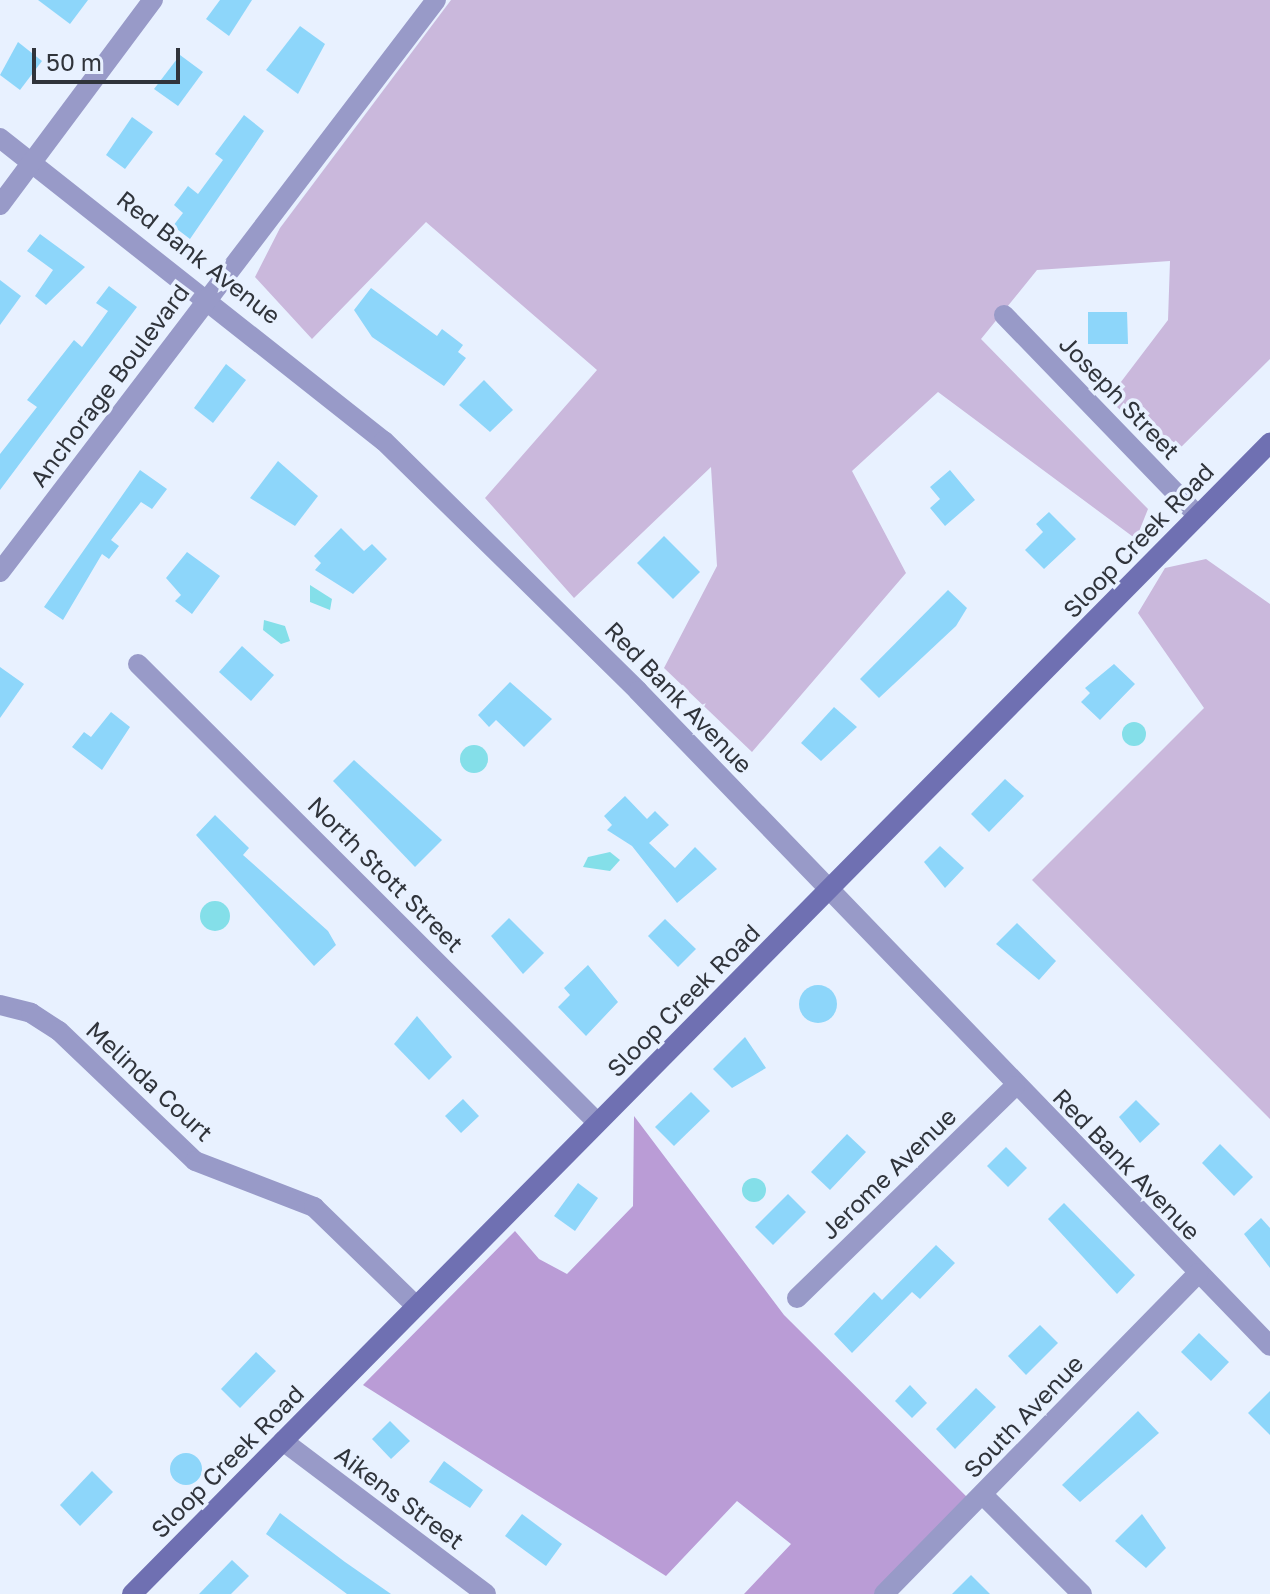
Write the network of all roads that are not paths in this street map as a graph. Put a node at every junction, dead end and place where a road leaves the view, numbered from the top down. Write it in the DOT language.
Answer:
graph roads {
  1 [pos="153,0"];
  2 [pos="436,0"];
  3 [pos="0,138"];
  4 [pos="32,162"];
  5 [pos="0,205"];
  6 [pos="208,297"];
  7 [pos="1004,315"];
  8 [pos="1270,443"];
  9 [pos="1198,516"];
  10 [pos="0,572"];
  11 [pos="138,664"];
  12 [pos="830,891"];
  13 [pos="0,1005"];
  14 [pos="1015,1086"];
  15 [pos="597,1122"];
  16 [pos="1198,1273"];
  17 [pos="797,1298"];
  18 [pos="416,1306"];
  19 [pos="1270,1346"];
  20 [pos="283,1441"];
  21 [pos="983,1495"];
  22 [pos="132,1594"];
  23 [pos="486,1594"];
  24 [pos="884,1594"];
  25 [pos="1082,1594"];
  1 -- 4 [label="street"];
  2 -- 6 [label="street, Anchorage Boulevard"];
  3 -- 4 [label="street, Red Bank Avenue"];
  4 -- 5 [label="street"];
  4 -- 6 [label="street, Red Bank Avenue"];
  6 -- 10 [label="street, Anchorage Boulevard"];
  6 -- 12 [label="street, Red Bank Avenue"];
  7 -- 9 [label="street, Joseph Street"];
  8 -- 9 [label="street, Sloop Creek Road"];
  9 -- 12 [label="street, Sloop Creek Road"];
  11 -- 15 [label="street, North Stott Street"];
  12 -- 14 [label="street, Red Bank Avenue"];
  12 -- 15 [label="street, Sloop Creek Road"];
  13 -- 18 [label="street, Melinda Court"];
  14 -- 16 [label="street, Red Bank Avenue"];
  14 -- 17 [label="street, Jerome Avenue"];
  15 -- 18 [label="street, Sloop Creek Road"];
  16 -- 19 [label="street, Red Bank Avenue"];
  16 -- 21 [label="street, South Avenue"];
  18 -- 20 [label="street, Sloop Creek Road"];
  20 -- 22 [label="street, Sloop Creek Road"];
  20 -- 23 [label="street, Aikens Street"];
  21 -- 24 [label="street, South Avenue"];
  21 -- 25 [label="street"];
}
